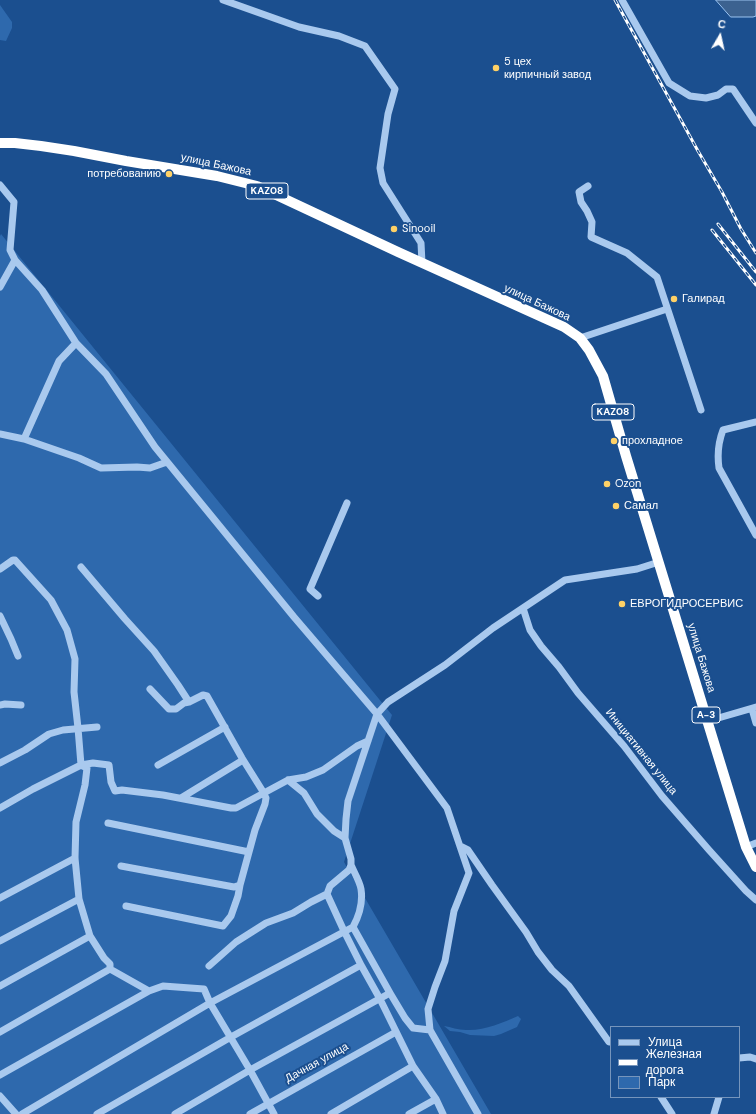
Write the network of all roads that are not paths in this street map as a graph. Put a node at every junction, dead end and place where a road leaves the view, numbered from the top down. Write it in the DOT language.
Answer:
graph roads {
  1 [pos="223,0"];
  2 [pos="622,0"];
  3 [pos="756,123"];
  4 [pos="0,143"];
  5 [pos="0,185"];
  6 [pos="588,186"];
  7 [pos="15,260"];
  8 [pos="422,263"];
  9 [pos="0,287"];
  10 [pos="668,309"];
  11 [pos="580,338"];
  12 [pos="76,343"];
  13 [pos="701,410"];
  14 [pos="756,422"];
  15 [pos="0,434"];
  16 [pos="24,439"];
  17 [pos="167,462"];
  18 [pos="347,503"];
  19 [pos="756,535"];
  20 [pos="659,562"];
  21 [pos="81,567"];
  22 [pos="0,569"];
  23 [pos="318,596"];
  24 [pos="523,608"];
  25 [pos="0,616"];
  26 [pos="18,656"];
  27 [pos="150,689"];
  28 [pos="189,702"];
  29 [pos="0,705"];
  30 [pos="21,705"];
  31 [pos="754,708"];
  32 [pos="377,714"];
  33 [pos="708,721"];
  34 [pos="756,723"];
  35 [pos="97,727"];
  36 [pos="225,727"];
  37 [pos="78,728"];
  38 [pos="368,741"];
  39 [pos="243,760"];
  40 [pos="0,763"];
  41 [pos="81,765"];
  42 [pos="158,765"];
  43 [pos="288,780"];
  44 [pos="264,794"];
  45 [pos="181,798"];
  46 [pos="0,808"];
  47 [pos="108,823"];
  48 [pos="345,838"];
  49 [pos="751,845"];
  50 [pos="460,846"];
  51 [pos="249,852"];
  52 [pos="75,858"];
  53 [pos="351,865"];
  54 [pos="121,866"];
  55 [pos="756,867"];
  56 [pos="240,885"];
  57 [pos="327,894"];
  58 [pos="0,898"];
  59 [pos="79,899"];
  60 [pos="756,900"];
  61 [pos="126,906"];
  62 [pos="353,926"];
  63 [pos="344,931"];
  64 [pos="90,936"];
  65 [pos="0,941"];
  66 [pos="361,965"];
  67 [pos="209,966"];
  68 [pos="110,969"];
  69 [pos="0,986"];
  70 [pos="149,991"];
  71 [pos="390,993"];
  72 [pos="380,999"];
  73 [pos="210,1003"];
  74 [pos="430,1030"];
  75 [pos="0,1032"];
  76 [pos="396,1032"];
  77 [pos="231,1037"];
  78 [pos="610,1042"];
  79 [pos="740,1058"];
  80 [pos="756,1059"];
  81 [pos="413,1066"];
  82 [pos="250,1070"];
  83 [pos="0,1075"];
  84 [pos="0,1096"];
  85 [pos="662,1098"];
  86 [pos="719,1098"];
  87 [pos="436,1099"];
  88 [pos="268,1103"];
  89 [pos="16,1114"];
  90 [pos="22,1114"];
  91 [pos="97,1114"];
  92 [pos="175,1114"];
  93 [pos="250,1114"];
  94 [pos="274,1114"];
  95 [pos="331,1114"];
  96 [pos="409,1114"];
  97 [pos="443,1114"];
  98 [pos="478,1114"];
  99 [pos="672,1114"];
  100 [pos="714,1114"];
  1 -- 8 [label="street"];
  2 -- 3 [label="street"];
  4 -- 8 [label="highway, улица Бажова / KAZ08"];
  5 -- 7 [label="street"];
  6 -- 10 [label="street"];
  7 -- 9 [label="street"];
  7 -- 12 [label="street"];
  8 -- 11 [label="highway, улица Бажова / KAZ08"];
  10 -- 11 [label="street"];
  10 -- 13 [label="street"];
  11 -- 20 [label="highway, улица Бажова / KAZ08"];
  12 -- 16 [label="street"];
  12 -- 17 [label="street"];
  14 -- 19 [label="street"];
  15 -- 16 [label="street"];
  16 -- 17 [label="street"];
  17 -- 32 [label="street"];
  18 -- 23 [label="street"];
  20 -- 24 [label="street"];
  20 -- 33 [label="highway, улица Бажова / A-3"];
  21 -- 28 [label="street"];
  22 -- 37 [label="street"];
  24 -- 32 [label="street"];
  24 -- 60 [label="street, Инициативная улица"];
  25 -- 26 [label="street"];
  27 -- 28 [label="street"];
  28 -- 36 [label="street"];
  29 -- 30 [label="street"];
  31 -- 33 [label="street"];
  31 -- 34 [label="street"];
  32 -- 38 [label="street"];
  32 -- 50 [label="street"];
  33 -- 49 [label="highway, улица Бажова / A-3"];
  35 -- 37 [label="street"];
  36 -- 39 [label="street"];
  36 -- 42 [label="street"];
  37 -- 40 [label="street"];
  37 -- 41 [label="street"];
  38 -- 43 [label="street"];
  38 -- 48 [label="street"];
  39 -- 44 [label="street"];
  39 -- 45 [label="street"];
  41 -- 45 [label="street"];
  41 -- 46 [label="street"];
  41 -- 52 [label="street"];
  43 -- 44 [label="street"];
  43 -- 48 [label="street"];
  44 -- 45 [label="street"];
  44 -- 51 [label="street"];
  47 -- 51 [label="street"];
  48 -- 53 [label="street"];
  49 -- 55 [label="highway, улица Бажова / A-3"];
  50 -- 74 [label="street"];
  50 -- 78 [label="street"];
  51 -- 56 [label="street"];
  52 -- 58 [label="street"];
  52 -- 59 [label="street"];
  53 -- 57 [label="street"];
  53 -- 62 [label="street"];
  54 -- 56 [label="street"];
  56 -- 61 [label="street"];
  57 -- 63 [label="street"];
  57 -- 67 [label="street"];
  59 -- 64 [label="street"];
  59 -- 65 [label="street"];
  62 -- 63 [label="street"];
  62 -- 71 [label="street"];
  63 -- 66 [label="street"];
  63 -- 73 [label="street"];
  64 -- 68 [label="street"];
  64 -- 69 [label="street"];
  66 -- 72 [label="street"];
  66 -- 77 [label="street"];
  68 -- 70 [label="street"];
  68 -- 75 [label="street"];
  70 -- 73 [label="street"];
  70 -- 83 [label="street"];
  71 -- 72 [label="street"];
  71 -- 74 [label="street"];
  72 -- 76 [label="street"];
  72 -- 82 [label="street"];
  73 -- 77 [label="street"];
  73 -- 90 [label="street"];
  74 -- 98 [label="street"];
  76 -- 81 [label="street"];
  76 -- 88 [label="street, Дачная улица"];
  77 -- 82 [label="street"];
  77 -- 91 [label="street"];
  79 -- 80 [label="street"];
  81 -- 87 [label="street"];
  81 -- 95 [label="street"];
  82 -- 88 [label="street"];
  82 -- 92 [label="street"];
  84 -- 89 [label="street"];
  85 -- 99 [label="street"];
  86 -- 100 [label="street"];
  87 -- 96 [label="street"];
  87 -- 97 [label="street"];
  88 -- 93 [label="street, Дачная улица"];
  88 -- 94 [label="street"];
}
